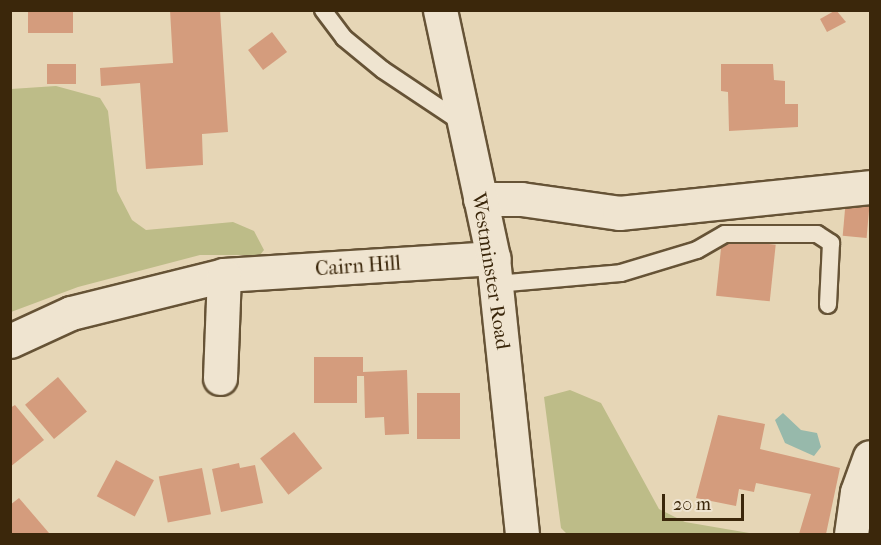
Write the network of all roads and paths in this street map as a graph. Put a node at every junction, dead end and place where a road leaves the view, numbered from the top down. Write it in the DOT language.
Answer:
graph roads {
  1 [pos="323,10"];
  2 [pos="440,10"];
  3 [pos="464,124"];
  4 [pos="870,187"];
  5 [pos="480,199"];
  6 [pos="494,271"];
  7 [pos="224,275"];
  8 [pos="828,305"];
  9 [pos="10,341"];
  10 [pos="220,378"];
  11 [pos="870,457"];
  12 [pos="522,534"];
  13 [pos="851,534"];
  1 -- 3 [label="lane"];
  2 -- 3 [label="street, Westminster Road"];
  3 -- 5 [label="street, Westminster Road"];
  4 -- 5 [label="street"];
  5 -- 6 [label="street, Westminster Road"];
  6 -- 7 [label="street, Cairn Hill"];
  6 -- 8 [label="lane"];
  6 -- 12 [label="street, Westminster Road"];
  7 -- 9 [label="street, Cairn Hill"];
  7 -- 10 [label="street"];
  11 -- 13 [label="street"];
}
